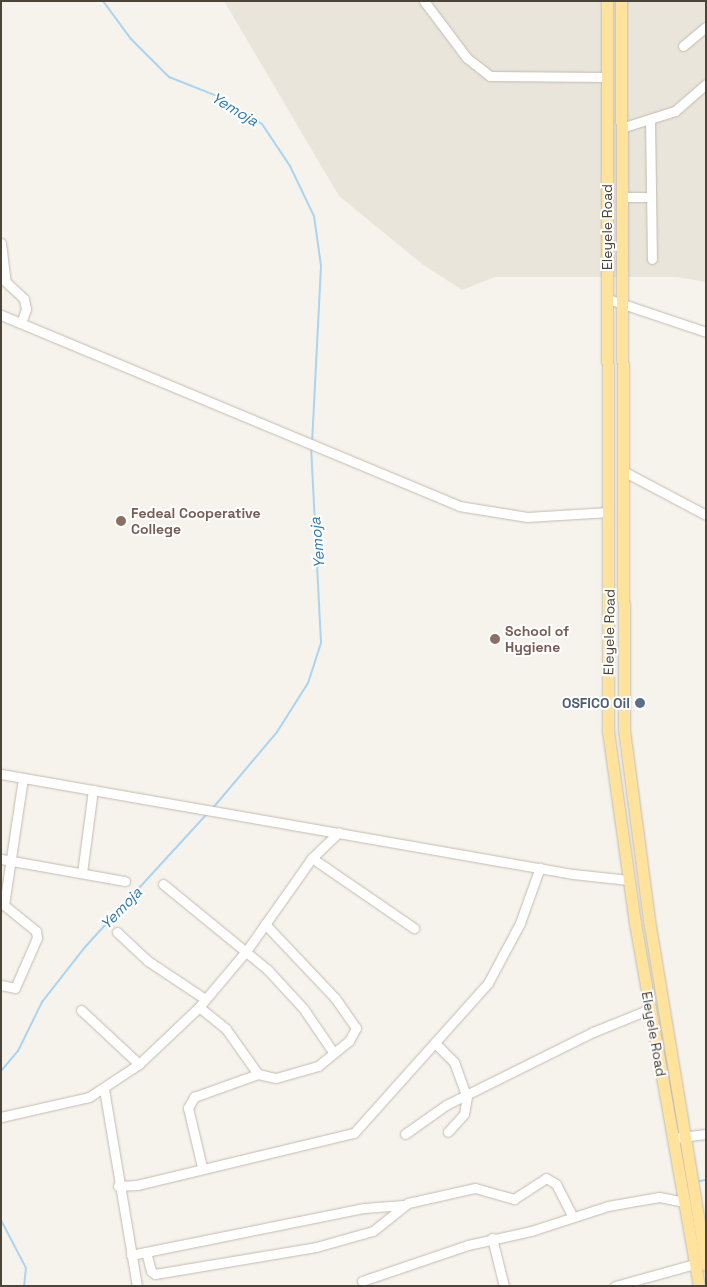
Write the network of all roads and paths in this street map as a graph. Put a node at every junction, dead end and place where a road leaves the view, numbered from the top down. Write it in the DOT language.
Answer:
graph roads {
  1 [pos="424,1"];
  2 [pos="607,1"];
  3 [pos="621,1"];
  4 [pos="706,27"];
  5 [pos="683,46"];
  6 [pos="606,78"];
  7 [pos="705,87"];
  8 [pos="650,119"];
  9 [pos="621,128"];
  10 [pos="621,197"];
  11 [pos="651,197"];
  12 [pos="1,243"];
  13 [pos="652,259"];
  14 [pos="608,298"];
  15 [pos="620,302"];
  16 [pos="1,315"];
  17 [pos="21,323"];
  18 [pos="706,332"];
  19 [pos="623,471"];
  20 [pos="609,512"];
  21 [pos="706,515"];
  22 [pos="624,730"];
  23 [pos="608,731"];
  24 [pos="1,774"];
  25 [pos="23,778"];
  26 [pos="93,790"];
  27 [pos="339,832"];
  28 [pos="312,858"];
  29 [pos="5,860"];
  30 [pos="540,867"];
  31 [pos="82,874"];
  32 [pos="629,880"];
  33 [pos="125,881"];
  34 [pos="163,884"];
  35 [pos="265,924"];
  36 [pos="414,928"];
  37 [pos="117,932"];
  38 [pos="247,950"];
  39 [pos="1,985"];
  40 [pos="202,1003"];
  41 [pos="650,1009"];
  42 [pos="81,1010"];
  43 [pos="435,1043"];
  44 [pos="333,1052"];
  45 [pos="139,1064"];
  46 [pos="258,1074"];
  47 [pos="104,1089"];
  48 [pos="467,1096"];
  49 [pos="1,1117"];
  50 [pos="448,1132"];
  51 [pos="405,1134"];
  52 [pos="706,1134"];
  53 [pos="680,1143"];
  54 [pos="202,1167"];
  55 [pos="118,1186"];
  56 [pos="686,1196"];
  57 [pos="404,1205"];
  58 [pos="572,1216"];
  59 [pos="492,1238"];
  60 [pos="146,1252"];
  61 [pos="132,1255"];
  62 [pos="701,1264"];
  63 [pos="362,1281"];
  64 [pos="137,1286"];
  65 [pos="504,1286"];
  66 [pos="615,1286"];
  67 [pos="699,1286"];
  1 -- 6 [label="street"];
  2 -- 6 [label="main road, Eleyele Road"];
  3 -- 9 [label="main road, Eleyele Road"];
  4 -- 5 [label="street"];
  6 -- 14 [label="main road, Eleyele Road"];
  7 -- 8 [label="street"];
  8 -- 9 [label="street"];
  8 -- 11 [label="street"];
  9 -- 10 [label="main road, Eleyele Road"];
  10 -- 11 [label="street"];
  10 -- 15 [label="main road, Eleyele Road"];
  11 -- 13 [label="street"];
  12 -- 17 [label="street"];
  14 -- 15 [label="street"];
  14 -- 20 [label="main road, Eleyele Road"];
  15 -- 18 [label="street"];
  15 -- 19 [label="main road, Eleyele Road"];
  16 -- 17 [label="street"];
  17 -- 20 [label="street"];
  19 -- 21 [label="street"];
  19 -- 22 [label="main road, Eleyele Road"];
  20 -- 23 [label="main road, Eleyele Road"];
  22 -- 23 [label="main road"];
  22 -- 53 [label="main road, Eleyele Road"];
  23 -- 32 [label="main road, Eleyele Road"];
  24 -- 25 [label="street"];
  25 -- 26 [label="street"];
  25 -- 29 [label="street"];
  26 -- 27 [label="street"];
  26 -- 31 [label="street"];
  27 -- 28 [label="street"];
  27 -- 30 [label="street"];
  28 -- 35 [label="street"];
  28 -- 36 [label="street"];
  29 -- 31 [label="street"];
  29 -- 39 [label="street"];
  30 -- 32 [label="street"];
  30 -- 43 [label="street"];
  31 -- 33 [label="street"];
  32 -- 41 [label="main road, Eleyele Road"];
  34 -- 38 [label="street"];
  35 -- 38 [label="street"];
  35 -- 44 [label="street"];
  37 -- 40 [label="street"];
  38 -- 40 [label="street"];
  38 -- 44 [label="street"];
  40 -- 45 [label="street"];
  40 -- 46 [label="street"];
  41 -- 48 [label="street"];
  41 -- 53 [label="main road, Eleyele Road"];
  42 -- 45 [label="street"];
  43 -- 48 [label="street"];
  43 -- 54 [label="street"];
  44 -- 46 [label="street"];
  45 -- 47 [label="street"];
  46 -- 54 [label="street"];
  47 -- 49 [label="street"];
  47 -- 55 [label="street"];
  48 -- 50 [label="street"];
  48 -- 51 [label="street"];
  52 -- 53 [label="street"];
  53 -- 56 [label="main road, Eleyele Road"];
  54 -- 55 [label="street"];
  55 -- 61 [label="street"];
  56 -- 58 [label="street"];
  56 -- 62 [label="main road, Eleyele Road"];
  57 -- 58 [label="street"];
  57 -- 60 [label="street"];
  57 -- 60 [label="street"];
  58 -- 59 [label="street"];
  59 -- 63 [label="street"];
  59 -- 65 [label="street"];
  60 -- 61 [label="street"];
  61 -- 64 [label="street"];
  62 -- 66 [label="street"];
  62 -- 67 [label="main road, Eleyele Road"];
}
